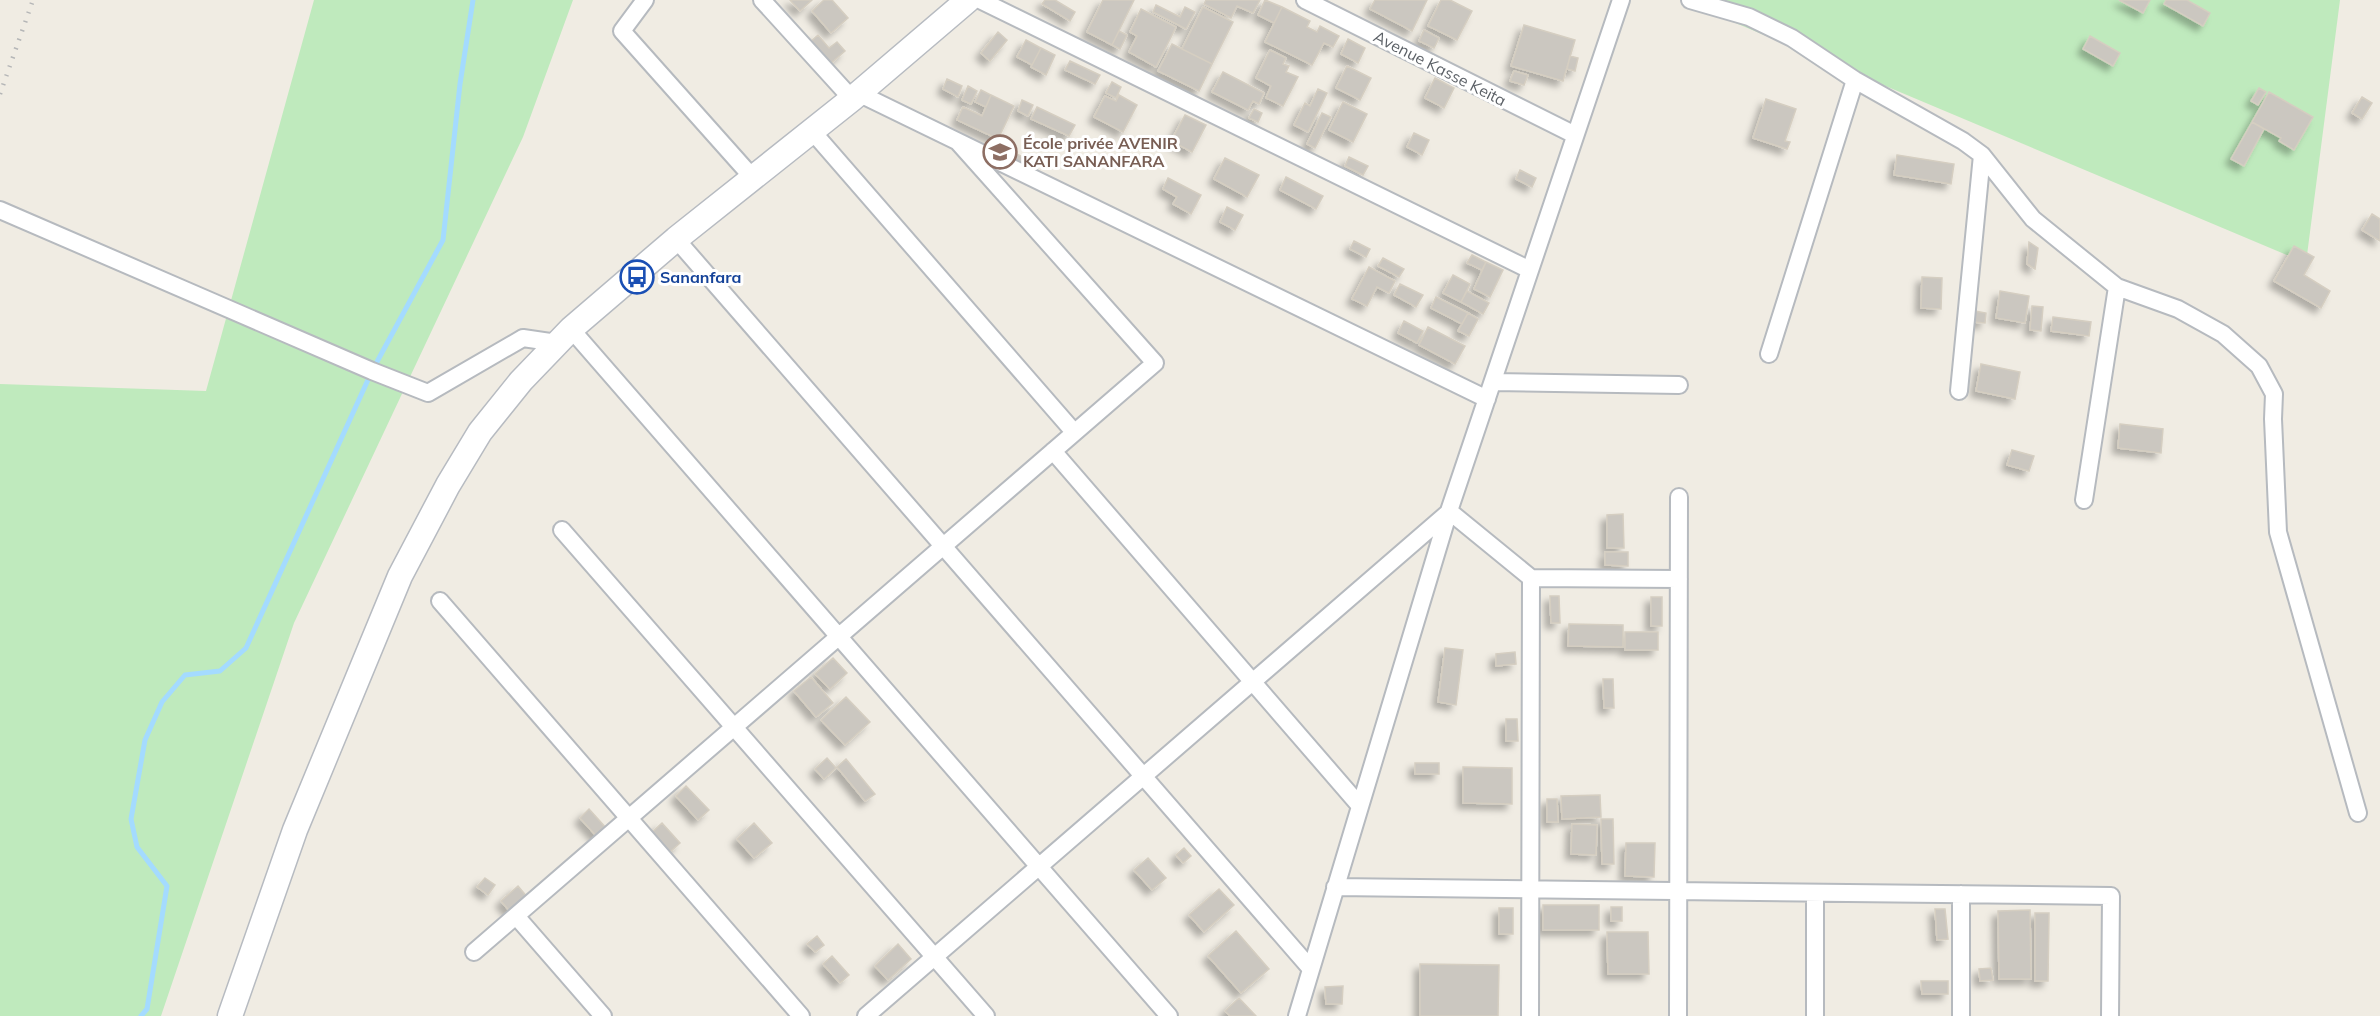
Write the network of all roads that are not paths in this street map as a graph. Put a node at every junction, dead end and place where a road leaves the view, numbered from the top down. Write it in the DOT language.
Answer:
graph roads {
  1 [pos="645,0"];
  2 [pos="762,0"];
  3 [pos="968,0"];
  4 [pos="980,0"];
  5 [pos="1305,0"];
  6 [pos="1621,0"];
  7 [pos="1690,0"];
  8 [pos="1855,80"];
  9 [pos="855,96"];
  10 [pos="812,131"];
  11 [pos="1575,135"];
  12 [pos="958,142"];
  13 [pos="1982,155"];
  14 [pos="753,178"];
  15 [pos="0,210"];
  16 [pos="676,239"];
  17 [pos="1530,270"];
  18 [pos="2117,287"];
  19 [pos="564,336"];
  20 [pos="1769,354"];
  21 [pos="1493,382"];
  22 [pos="1680,385"];
  23 [pos="1959,391"];
  24 [pos="1487,399"];
  25 [pos="1074,432"];
  26 [pos="1053,451"];
  27 [pos="1679,496"];
  28 [pos="2084,500"];
  29 [pos="1449,511"];
  30 [pos="562,530"];
  31 [pos="943,546"];
  32 [pos="1531,578"];
  33 [pos="1679,579"];
  34 [pos="440,601"];
  35 [pos="839,636"];
  36 [pos="1253,681"];
  37 [pos="734,727"];
  38 [pos="1143,776"];
  39 [pos="1360,806"];
  40 [pos="2358,813"];
  41 [pos="629,818"];
  42 [pos="1039,866"];
  43 [pos="1335,887"];
  44 [pos="1530,891"];
  45 [pos="1678,892"];
  46 [pos="1815,893"];
  47 [pos="1961,894"];
  48 [pos="516,916"];
  49 [pos="474,952"];
  50 [pos="934,957"];
  51 [pos="1311,969"];
  52 [pos="230,1016"];
  53 [pos="603,1016"];
  54 [pos="801,1016"];
  55 [pos="866,1016"];
  56 [pos="986,1016"];
  57 [pos="1169,1016"];
  58 [pos="1297,1016"];
  59 [pos="1530,1016"];
  60 [pos="1678,1016"];
  61 [pos="1815,1016"];
  62 [pos="1961,1016"];
  63 [pos="2110,1016"];
  1 -- 14 [label="street"];
  2 -- 9 [label="street"];
  3 -- 9 [label="main road"];
  4 -- 17 [label="street"];
  5 -- 11 [label="street, Avenue Kasse Keita"];
  6 -- 11 [label="street"];
  7 -- 8 [label="street"];
  8 -- 13 [label="street"];
  8 -- 20 [label="street"];
  9 -- 10 [label="main road"];
  9 -- 12 [label="street"];
  10 -- 14 [label="main road"];
  10 -- 25 [label="street"];
  11 -- 17 [label="street"];
  12 -- 24 [label="street"];
  12 -- 25 [label="street"];
  13 -- 18 [label="street"];
  13 -- 23 [label="street"];
  14 -- 16 [label="main road"];
  15 -- 19 [label="street"];
  16 -- 19 [label="main road"];
  16 -- 31 [label="street"];
  17 -- 21 [label="street"];
  18 -- 28 [label="street"];
  18 -- 40 [label="street"];
  19 -- 35 [label="street"];
  19 -- 52 [label="main road"];
  21 -- 22 [label="street"];
  21 -- 24 [label="street"];
  24 -- 29 [label="street"];
  25 -- 26 [label="street"];
  26 -- 31 [label="street"];
  26 -- 36 [label="street"];
  27 -- 33 [label="street"];
  29 -- 32 [label="street"];
  29 -- 36 [label="street"];
  29 -- 39 [label="street"];
  30 -- 37 [label="street"];
  31 -- 35 [label="street"];
  31 -- 38 [label="street"];
  32 -- 33 [label="street"];
  32 -- 44 [label="street"];
  33 -- 45 [label="street"];
  34 -- 41 [label="street"];
  35 -- 37 [label="street"];
  35 -- 42 [label="street"];
  36 -- 38 [label="street"];
  36 -- 39 [label="street"];
  37 -- 41 [label="street"];
  37 -- 50 [label="street"];
  38 -- 42 [label="street"];
  38 -- 51 [label="street"];
  39 -- 43 [label="street"];
  41 -- 48 [label="street"];
  41 -- 54 [label="street"];
  42 -- 50 [label="street"];
  42 -- 57 [label="street"];
  43 -- 44 [label="street"];
  43 -- 51 [label="street"];
  44 -- 45 [label="street"];
  44 -- 59 [label="street"];
  45 -- 46 [label="street"];
  45 -- 60 [label="street"];
  46 -- 47 [label="street"];
  46 -- 61 [label="street"];
  47 -- 62 [label="street"];
  47 -- 63 [label="street"];
  48 -- 49 [label="street"];
  48 -- 53 [label="street"];
  50 -- 55 [label="street"];
  50 -- 56 [label="street"];
  51 -- 58 [label="street"];
}
